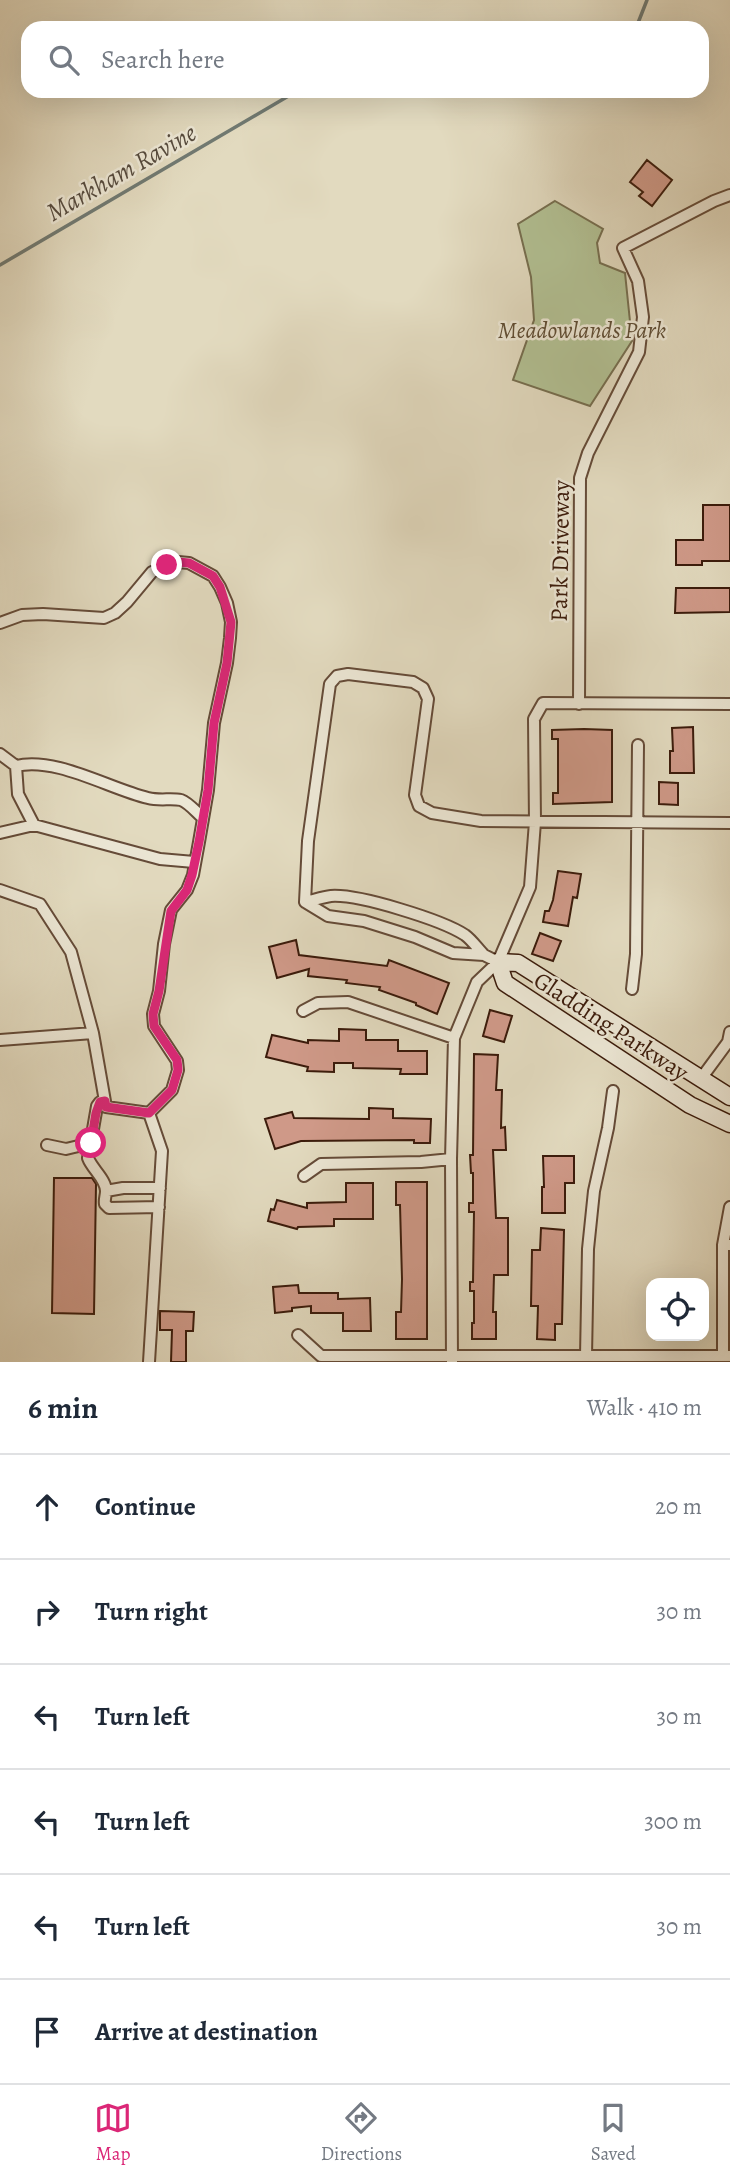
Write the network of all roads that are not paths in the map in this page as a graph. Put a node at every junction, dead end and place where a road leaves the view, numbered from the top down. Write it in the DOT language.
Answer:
graph roads {
  1 [pos="730,195"];
  2 [pos="0,623"];
  3 [pos="579,704"];
  4 [pos="730,704"];
  5 [pos="638,746"];
  6 [pos="0,754"];
  7 [pos="16,766"];
  8 [pos="202,817"];
  9 [pos="535,822"];
  10 [pos="636,822"];
  11 [pos="730,822"];
  12 [pos="34,825"];
  13 [pos="0,834"];
  14 [pos="194,862"];
  15 [pos="0,890"];
  16 [pos="305,902"];
  17 [pos="491,958"];
  18 [pos="632,989"];
  19 [pos="303,1011"];
  20 [pos="730,1032"];
  21 [pos="93,1033"];
  22 [pos="454,1038"];
  23 [pos="0,1040"];
  24 [pos="700,1080"];
  25 [pos="613,1091"];
  26 [pos="730,1097"];
  27 [pos="105,1101"];
  28 [pos="149,1113"];
  29 [pos="730,1124"];
  30 [pos="91,1143"];
  31 [pos="47,1145"];
  32 [pos="451,1159"];
  33 [pos="304,1176"];
  34 [pos="160,1188"];
  35 [pos="106,1191"];
  36 [pos="159,1207"];
  37 [pos="730,1207"];
  38 [pos="727,1245"];
  39 [pos="298,1335"];
  40 [pos="586,1356"];
  41 [pos="726,1356"];
  42 [pos="452,1358"];
  43 [pos="149,1362"];
  1 -- 3 [label="street, Park Driveway"];
  2 -- 8 [label="street"];
  3 -- 4 [label="street"];
  3 -- 9 [label="street"];
  5 -- 10 [label="street"];
  6 -- 7 [label="street"];
  7 -- 8 [label="street"];
  7 -- 12 [label="street"];
  8 -- 14 [label="street"];
  9 -- 10 [label="street"];
  9 -- 16 [label="street"];
  9 -- 17 [label="street"];
  10 -- 11 [label="street"];
  10 -- 18 [label="street"];
  12 -- 13 [label="street"];
  12 -- 14 [label="street"];
  14 -- 28 [label="street"];
  15 -- 21 [label="street"];
  16 -- 17 [label="street"];
  16 -- 17 [label="street"];
  17 -- 22 [label="street"];
  17 -- 24 [label="street, Gladding Parkway"];
  17 -- 29 [label="street, Gladding Parkway"];
  19 -- 22 [label="street"];
  20 -- 24 [label="street"];
  21 -- 23 [label="street"];
  21 -- 27 [label="street"];
  22 -- 32 [label="street"];
  24 -- 26 [label="street, Gladding Parkway"];
  25 -- 40 [label="street"];
  27 -- 28 [label="street"];
  27 -- 30 [label="street"];
  28 -- 34 [label="street"];
  30 -- 31 [label="street"];
  30 -- 35 [label="street"];
  32 -- 33 [label="street"];
  32 -- 42 [label="street"];
  34 -- 35 [label="street"];
  34 -- 36 [label="street"];
  35 -- 36 [label="street"];
  36 -- 43 [label="street"];
  37 -- 38 [label="street"];
  38 -- 41 [label="street"];
  39 -- 42 [label="street"];
  40 -- 41 [label="street"];
  40 -- 42 [label="street"];
}
